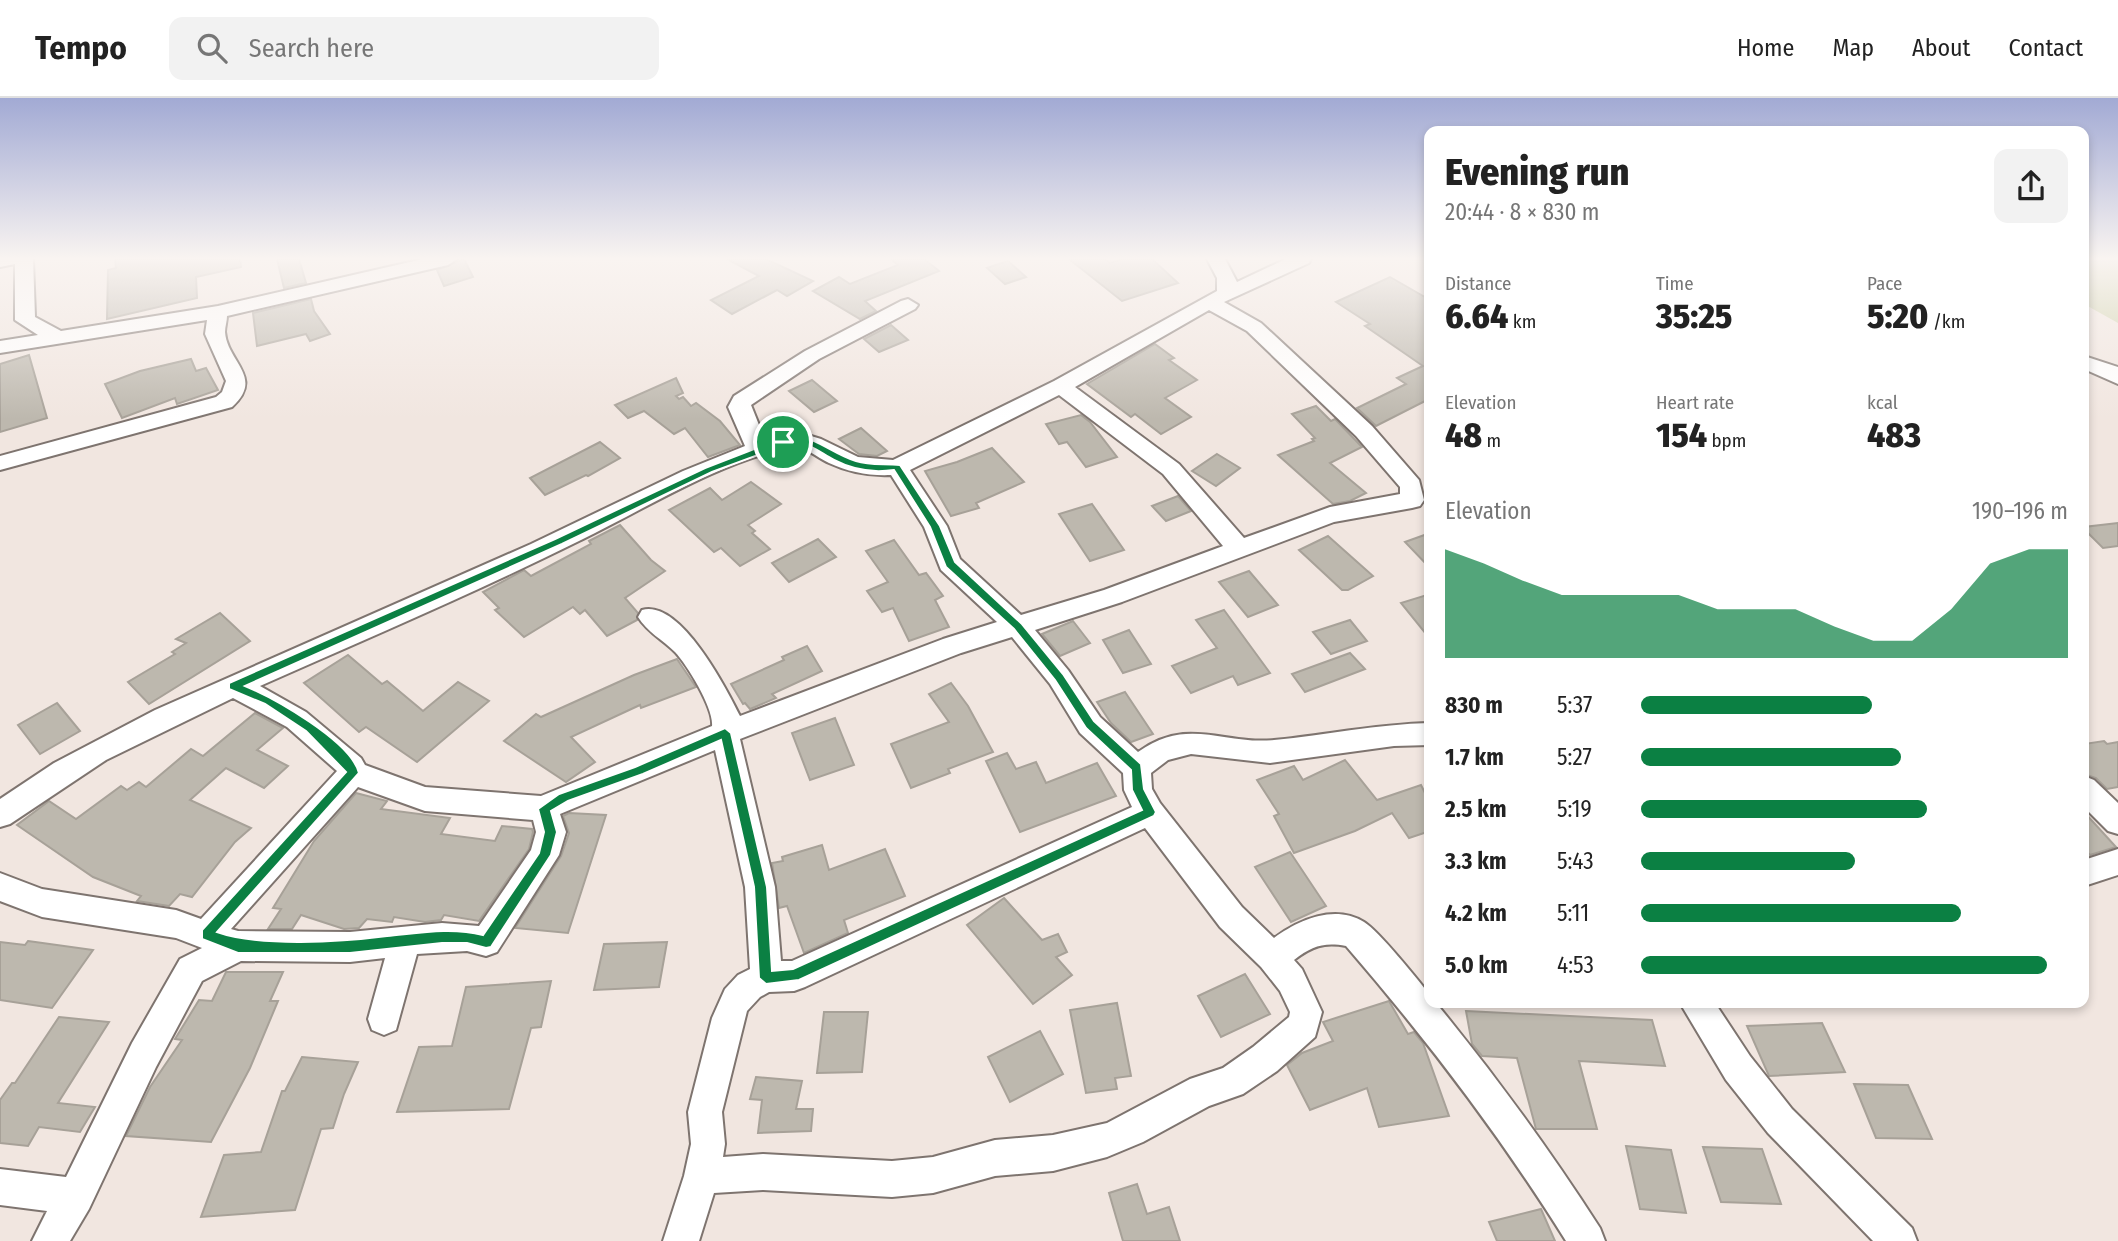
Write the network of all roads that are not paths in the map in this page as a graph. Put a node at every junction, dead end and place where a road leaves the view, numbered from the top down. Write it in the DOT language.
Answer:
graph roads {
  1 [pos="23,312"];
  2 [pos="216,312"];
  3 [pos="218,312"];
  4 [pos="894,312"];
  5 [pos="1191,312"];
  6 [pos="1236,312"];
  7 [pos="31,323"];
  8 [pos="57,337"];
  9 [pos="5,346"];
  10 [pos="2089,364"];
  11 [pos="2118,378"];
  12 [pos="1061,386"];
  13 [pos="757,450"];
  14 [pos="0,463"];
  15 [pos="897,467"];
  16 [pos="1422,490"];
  17 [pos="1240,549"];
  18 [pos="651,617"];
  19 [pos="1018,626"];
  20 [pos="233,686"];
  21 [pos="725,733"];
  22 [pos="1424,734"];
  23 [pos="1137,768"];
  24 [pos="353,773"];
  25 [pos="2089,793"];
  26 [pos="544,809"];
  27 [pos="1150,812"];
  28 [pos="0,815"];
  29 [pos="2118,822"];
  30 [pos="2118,862"];
  31 [pos="2089,871"];
  32 [pos="0,887"];
  33 [pos="206,935"];
  34 [pos="405,941"];
  35 [pos="238,946"];
  36 [pos="1272,957"];
  37 [pos="766,978"];
  38 [pos="1699,1008"];
  39 [pos="384,1019"];
  40 [pos="702,1177"];
  41 [pos="0,1187"];
  42 [pos="76,1196"];
  43 [pos="50,1241"];
  44 [pos="681,1241"];
  45 [pos="1587,1241"];
  46 [pos="1899,1241"];
  1 -- 7 [label="street"];
  2 -- 8 [label="street"];
  3 -- 14 [label="street"];
  4 -- 13 [label="street"];
  5 -- 12 [label="street"];
  6 -- 16 [label="street"];
  7 -- 8 [label="street"];
  7 -- 9 [label="street"];
  8 -- 9 [label="street"];
  10 -- 11 [label="street"];
  12 -- 15 [label="street"];
  12 -- 17 [label="street"];
  13 -- 15 [label="street"];
  13 -- 20 [label="street"];
  15 -- 19 [label="street"];
  16 -- 17 [label="street"];
  17 -- 19 [label="street"];
  18 -- 21 [label="street"];
  19 -- 21 [label="street"];
  19 -- 23 [label="street"];
  20 -- 24 [label="street"];
  20 -- 28 [label="street"];
  21 -- 26 [label="street"];
  21 -- 37 [label="street"];
  22 -- 23 [label="street"];
  23 -- 27 [label="street"];
  24 -- 26 [label="street"];
  24 -- 33 [label="street"];
  25 -- 29 [label="street"];
  26 -- 34 [label="street"];
  27 -- 36 [label="street"];
  27 -- 37 [label="street"];
  30 -- 31 [label="street"];
  32 -- 33 [label="street"];
  33 -- 35 [label="street"];
  34 -- 35 [label="street"];
  34 -- 39 [label="street"];
  35 -- 42 [label="street"];
  36 -- 40 [label="street"];
  36 -- 45 [label="street"];
  37 -- 40 [label="street"];
  38 -- 46 [label="street"];
  40 -- 44 [label="street"];
  41 -- 42 [label="street"];
  42 -- 43 [label="street"];
}
